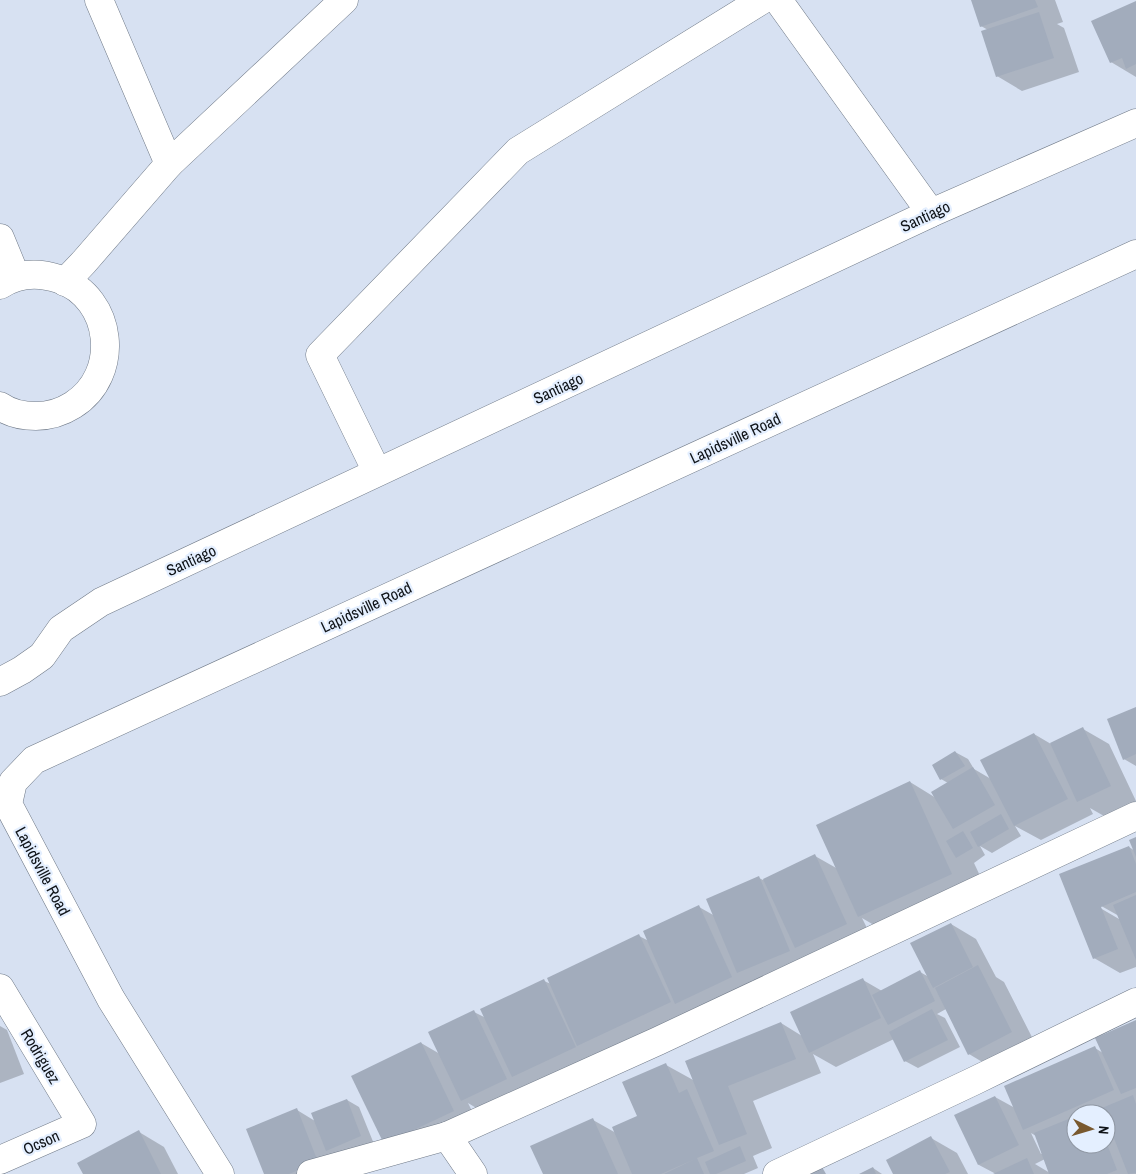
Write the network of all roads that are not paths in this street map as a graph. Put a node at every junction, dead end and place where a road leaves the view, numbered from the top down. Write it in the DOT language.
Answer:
graph roads {
  1 [pos="99,0"];
  2 [pos="344,0"];
  3 [pos="762,0"];
  4 [pos="778,0"];
  5 [pos="1136,123"];
  6 [pos="169,164"];
  7 [pos="931,213"];
  8 [pos="0,238"];
  9 [pos="1136,254"];
  10 [pos="8,280"];
  11 [pos="65,282"];
  12 [pos="0,406"];
  13 [pos="377,472"];
  14 [pos="0,682"];
  15 [pos="1136,816"];
  16 [pos="0,988"];
  17 [pos="1136,1002"];
  18 [pos="82,1124"];
  19 [pos="448,1136"];
  20 [pos="0,1160"];
  21 [pos="220,1174"];
  22 [pos="311,1174"];
  23 [pos="473,1174"];
  24 [pos="778,1174"];
  1 -- 6 [label="street"];
  2 -- 6 [label="street"];
  3 -- 13 [label="street"];
  4 -- 7 [label="street"];
  5 -- 7 [label="street, Santiago"];
  6 -- 11 [label="street"];
  7 -- 13 [label="street, Santiago"];
  8 -- 10 [label="street"];
  9 -- 21 [label="street, Lapidsville Road"];
  10 -- 11 [label="street"];
  11 -- 12 [label="street"];
  13 -- 14 [label="street, Santiago"];
  15 -- 19 [label="street"];
  16 -- 18 [label="street, Rodriguez"];
  17 -- 24 [label="street"];
  18 -- 20 [label="street, Ocson"];
  19 -- 22 [label="street"];
  19 -- 23 [label="street"];
}
